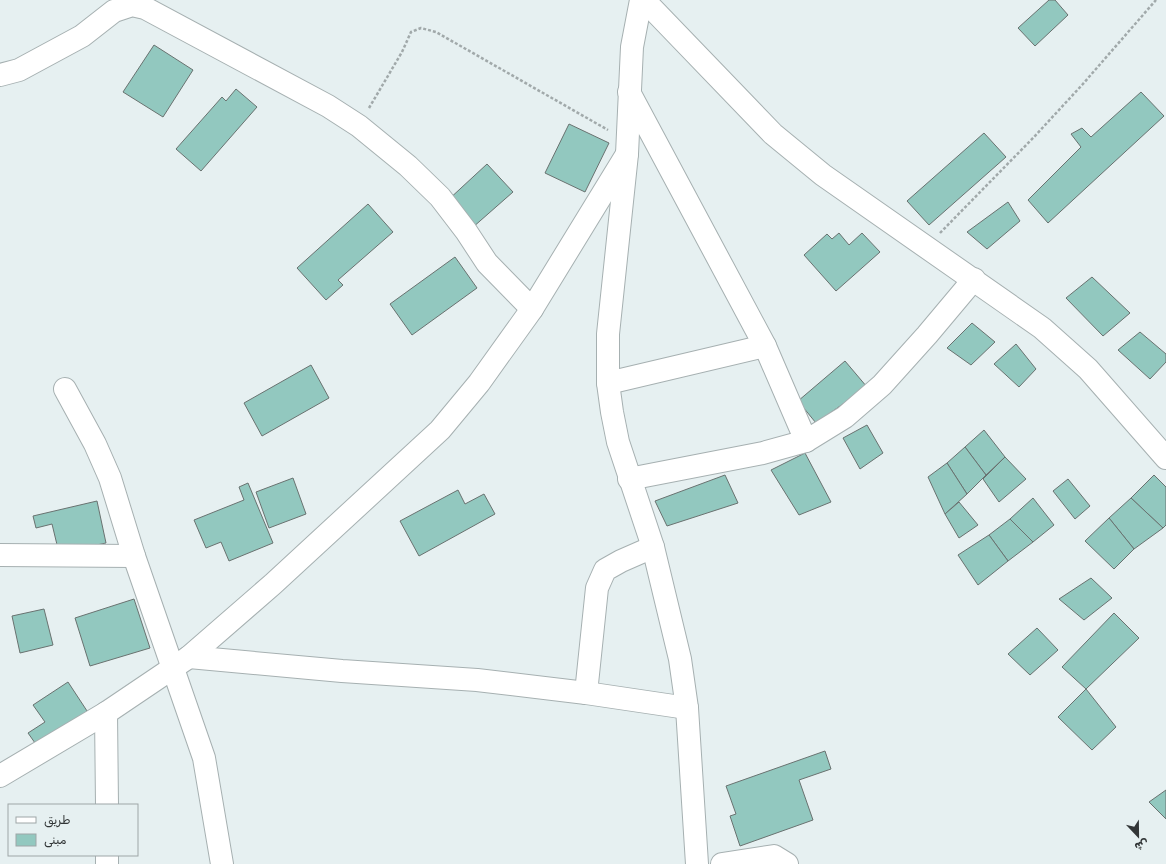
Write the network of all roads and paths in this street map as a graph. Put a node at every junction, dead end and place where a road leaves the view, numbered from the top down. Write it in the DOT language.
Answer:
graph roads {
  1 [pos="643,0"];
  2 [pos="1156,0"];
  3 [pos="0,75"];
  4 [pos="629,92"];
  5 [pos="359,126"];
  6 [pos="627,148"];
  7 [pos="927,247"];
  8 [pos="974,280"];
  9 [pos="532,308"];
  10 [pos="765,346"];
  11 [pos="608,383"];
  12 [pos="65,389"];
  13 [pos="806,441"];
  14 [pos="1166,458"];
  15 [pos="629,479"];
  16 [pos="653,547"];
  17 [pos="0,555"];
  18 [pos="134,556"];
  19 [pos="181,664"];
  20 [pos="586,693"];
  21 [pos="687,708"];
  22 [pos="106,713"];
  23 [pos="0,776"];
  24 [pos="107,804"];
  25 [pos="222,864"];
  26 [pos="697,864"];
  27 [pos="722,864"];
  28 [pos="787,864"];
  1 -- 4 [label="street"];
  1 -- 7 [label="street"];
  2 -- 7 [label="path"];
  3 -- 5 [label="street"];
  4 -- 6 [label="street"];
  4 -- 10 [label="street"];
  5 -- 6 [label="path"];
  5 -- 9 [label="street"];
  6 -- 9 [label="street"];
  6 -- 11 [label="street"];
  7 -- 8 [label="street"];
  8 -- 13 [label="street"];
  8 -- 14 [label="street"];
  9 -- 19 [label="street"];
  10 -- 11 [label="street"];
  10 -- 13 [label="street"];
  11 -- 15 [label="street"];
  12 -- 18 [label="street"];
  13 -- 15 [label="street"];
  15 -- 16 [label="street"];
  16 -- 20 [label="street"];
  16 -- 21 [label="street"];
  17 -- 18 [label="street"];
  18 -- 19 [label="street"];
  19 -- 20 [label="street"];
  19 -- 22 [label="street"];
  19 -- 25 [label="street"];
  20 -- 21 [label="street"];
  21 -- 26 [label="street"];
  22 -- 23 [label="street"];
  22 -- 24 [label="street"];
  27 -- 28 [label="street"];
}
